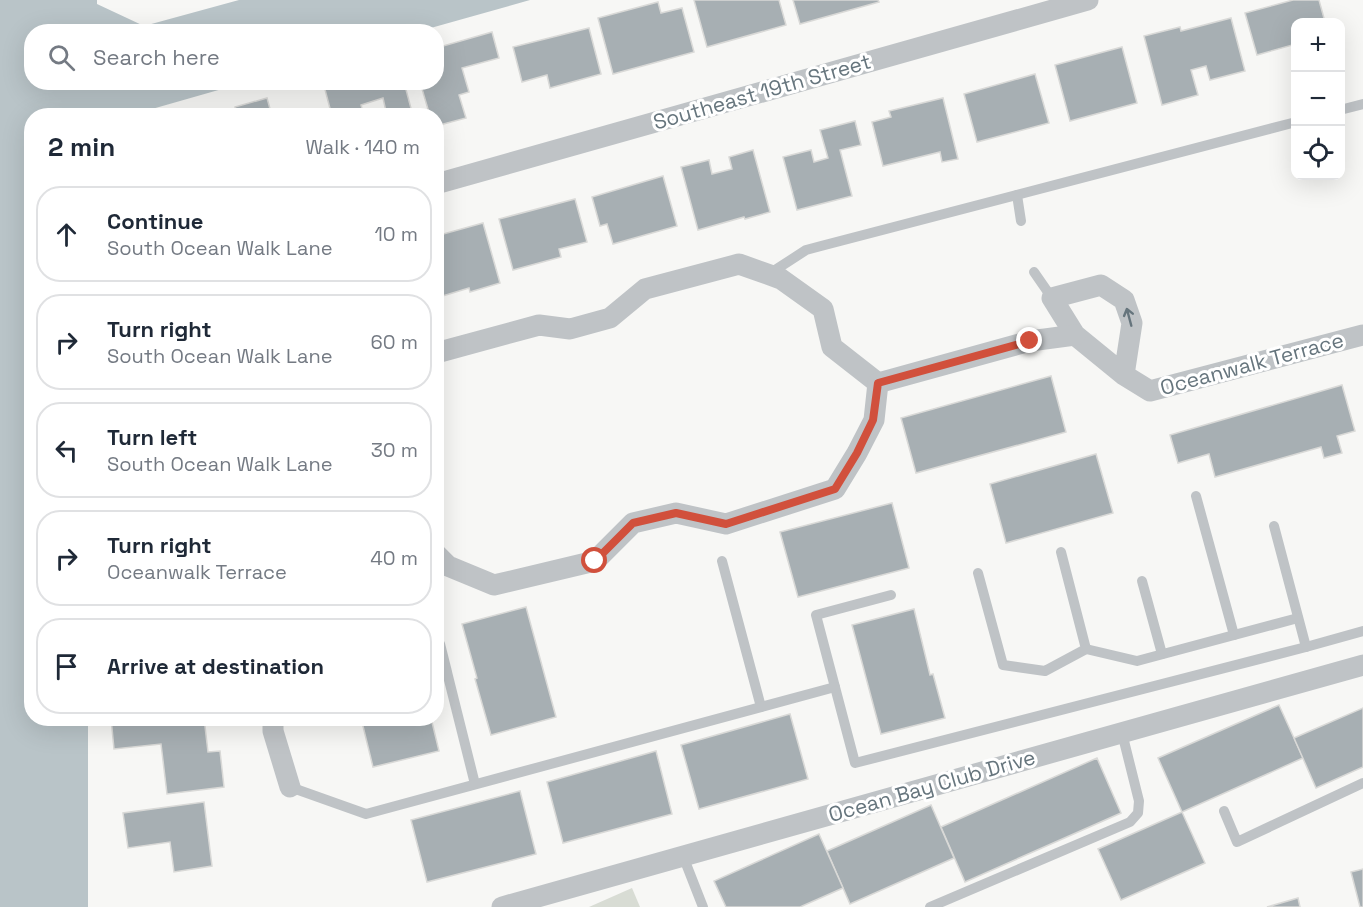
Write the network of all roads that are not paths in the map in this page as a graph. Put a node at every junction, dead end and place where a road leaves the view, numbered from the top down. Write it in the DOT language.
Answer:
graph roads {
  1 [pos="1089,0"];
  2 [pos="1363,104"];
  3 [pos="1345,109"];
  4 [pos="1291,123"];
  5 [pos="444,182"];
  6 [pos="1017,195"];
  7 [pos="1021,221"];
  8 [pos="1034,272"];
  9 [pos="769,274"];
  10 [pos="1052,298"];
  11 [pos="1363,334"];
  12 [pos="1075,335"];
  13 [pos="444,351"];
  14 [pos="1124,375"];
  15 [pos="878,383"];
  16 [pos="1196,496"];
  17 [pos="1274,526"];
  18 [pos="1061,552"];
  19 [pos="722,561"];
  20 [pos="444,562"];
  21 [pos="978,573"];
  22 [pos="1142,581"];
  23 [pos="891,595"];
  24 [pos="1298,618"];
  25 [pos="1363,631"];
  26 [pos="1234,635"];
  27 [pos="1306,647"];
  28 [pos="1086,649"];
  29 [pos="1162,654"];
  30 [pos="444,660"];
  31 [pos="1363,665"];
  32 [pos="835,687"];
  33 [pos="761,707"];
  34 [pos="273,726"];
  35 [pos="1122,733"];
  36 [pos="1363,783"];
  37 [pos="475,784"];
  38 [pos="290,787"];
  39 [pos="1224,810"];
  40 [pos="683,856"];
  41 [pos="502,907"];
  42 [pos="703,907"];
  43 [pos="930,907"];
  1 -- 5 [label="street, Southeast 19th Street"];
  2 -- 3 [label="lane"];
  4 -- 6 [label="lane"];
  6 -- 7 [label="lane"];
  6 -- 9 [label="lane"];
  8 -- 10 [label="lane"];
  9 -- 13 [label="street"];
  9 -- 15 [label="street"];
  10 -- 12 [label="street, Oceanwalk Terrace"];
  14 -- 10 [label="street, one-way"];
  11 -- 14 [label="street, Oceanwalk Terrace"];
  12 -- 14 [label="street, Oceanwalk Terrace"];
  12 -- 15 [label="street"];
  15 -- 20 [label="street"];
  16 -- 26 [label="lane"];
  17 -- 24 [label="lane"];
  18 -- 28 [label="lane"];
  19 -- 33 [label="lane"];
  21 -- 28 [label="lane"];
  22 -- 29 [label="lane"];
  23 -- 32 [label="lane"];
  24 -- 26 [label="lane"];
  24 -- 27 [label="lane"];
  25 -- 27 [label="lane"];
  26 -- 29 [label="lane"];
  27 -- 32 [label="lane"];
  28 -- 29 [label="lane"];
  30 -- 37 [label="lane"];
  31 -- 35 [label="street, Ocean Bay Club Drive"];
  32 -- 33 [label="lane"];
  33 -- 37 [label="lane"];
  34 -- 38 [label="street"];
  35 -- 40 [label="street, Ocean Bay Club Drive"];
  35 -- 43 [label="lane"];
  36 -- 39 [label="lane"];
  37 -- 38 [label="lane"];
  40 -- 41 [label="street, Ocean Bay Club Drive"];
  40 -- 42 [label="lane"];
}
